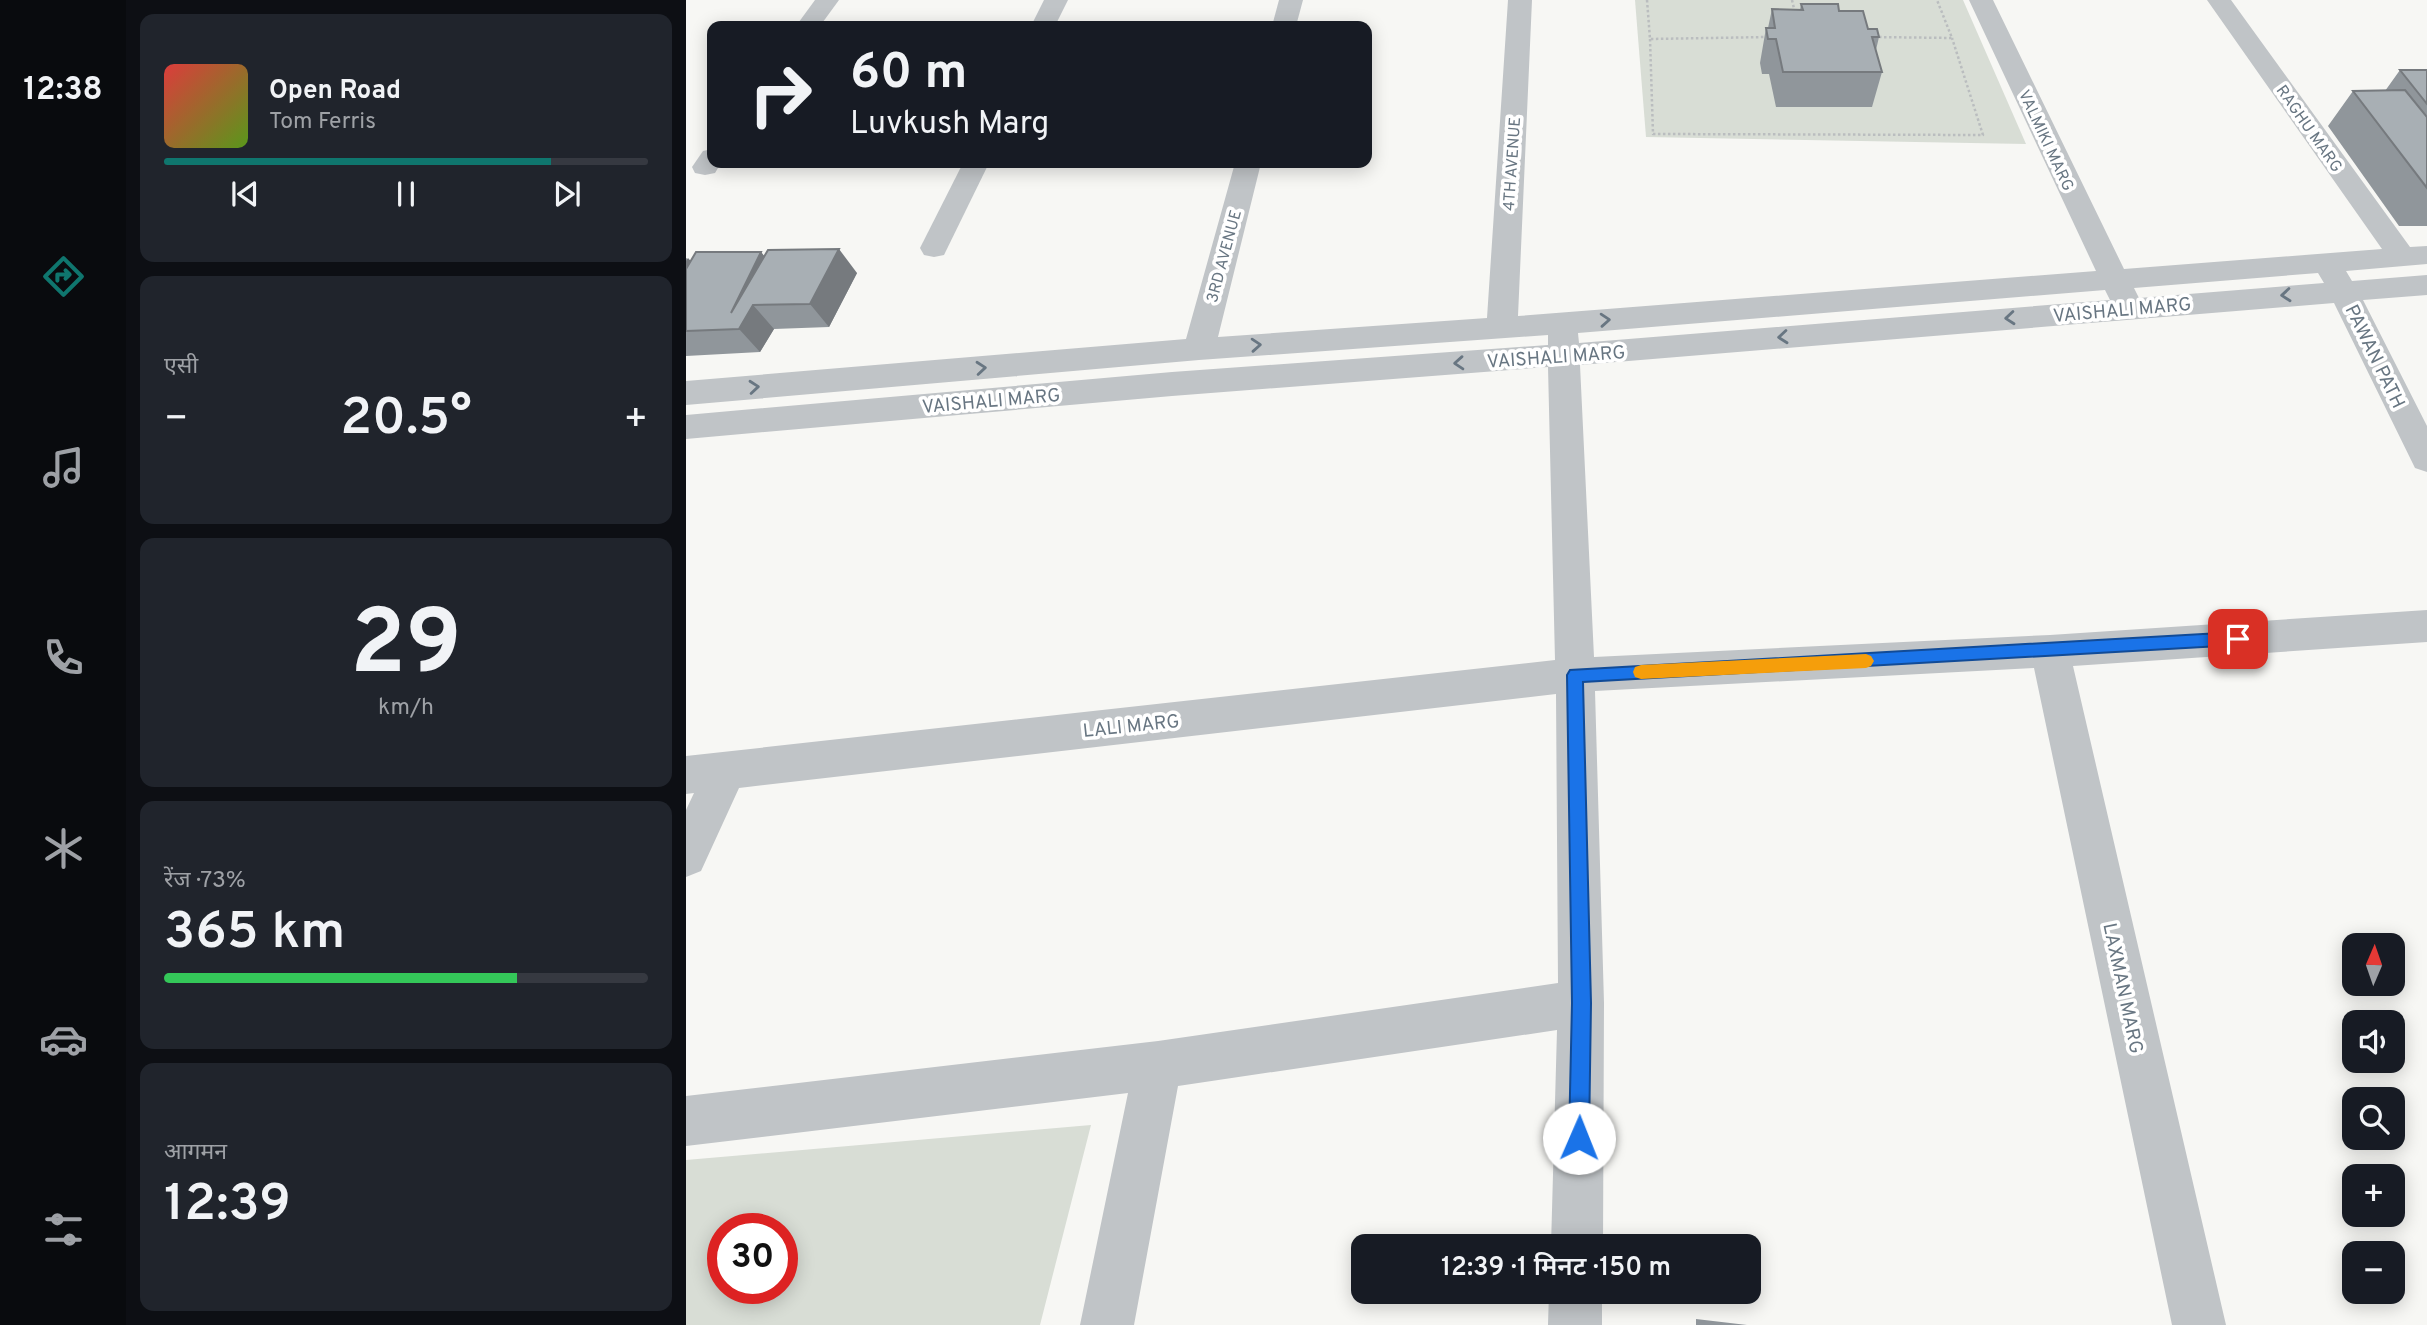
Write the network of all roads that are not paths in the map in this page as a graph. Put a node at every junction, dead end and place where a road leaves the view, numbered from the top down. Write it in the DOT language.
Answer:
graph roads {
  1 [pos="827,0"];
  2 [pos="1056,0"];
  3 [pos="1291,0"];
  4 [pos="1520,0"];
  5 [pos="1981,0"];
  6 [pos="2219,0"];
  7 [pos="812,21"];
  8 [pos="1046,21"];
  9 [pos="1285,21"];
  10 [pos="974,168"];
  11 [pos="1247,168"];
  12 [pos="934,248"];
  13 [pos="2414,255"];
  14 [pos="2324,262"];
  15 [pos="2114,281"];
  16 [pos="2427,285"];
  17 [pos="2343,290"];
  18 [pos="2129,308"];
  19 [pos="1502,328"];
  20 [pos="1564,340"];
  21 [pos="1199,349"];
  22 [pos="686,393"];
  23 [pos="686,427"];
  24 [pos="2427,460"];
  25 [pos="2427,626"];
  26 [pos="2050,651"];
  27 [pos="1575,675"];
  28 [pos="706,773"];
  29 [pos="686,856"];
  30 [pos="1581,1003"];
  31 [pos="1158,1065"];
  32 [pos="686,1121"];
  33 [pos="1577,1234"];
  34 [pos="1576,1304"];
  35 [pos="1107,1325"];
  36 [pos="1576,1325"];
  37 [pos="2199,1325"];
  1 -- 7 [label="street"];
  2 -- 8 [label="street"];
  3 -- 9 [label="street"];
  4 -- 19 [label="street, 4TH AVENUE"];
  5 -- 15 [label="street, VALMIKI MARG"];
  6 -- 13 [label="street, RAGHU MARG"];
  10 -- 12 [label="street"];
  11 -- 21 [label="street, 3RD AVENUE"];
  13 -- 14 [label="street, VAISHALI MARG"];
  14 -- 15 [label="street, VAISHALI MARG"];
  14 -- 17 [label="street, PAWAN PATH"];
  15 -- 18 [label="street, VALMIKI MARG"];
  20 -- 15 [label="street, VAISHALI MARG, one-way"];
  16 -- 17 [label="street, VAISHALI MARG"];
  17 -- 18 [label="street, VAISHALI MARG, one-way"];
  17 -- 24 [label="street, PAWAN PATH"];
  18 -- 20 [label="street, VAISHALI MARG, one-way"];
  19 -- 20 [label="street, VAISHALI MARG"];
  21 -- 19 [label="street, VAISHALI MARG, one-way"];
  20 -- 23 [label="street, VAISHALI MARG, one-way"];
  20 -- 27 [label="street"];
  22 -- 21 [label="street, VAISHALI MARG, one-way"];
  25 -- 26 [label="street, LALI MARG"];
  26 -- 27 [label="street, LALI MARG"];
  26 -- 37 [label="street, LAXMAN MARG"];
  27 -- 28 [label="street, LALI MARG"];
  27 -- 30 [label="street"];
  28 -- 29 [label="street"];
  30 -- 31 [label="street"];
  30 -- 33 [label="street"];
  31 -- 32 [label="street"];
  31 -- 35 [label="street"];
  34 -- 36 [label="street"];
}
